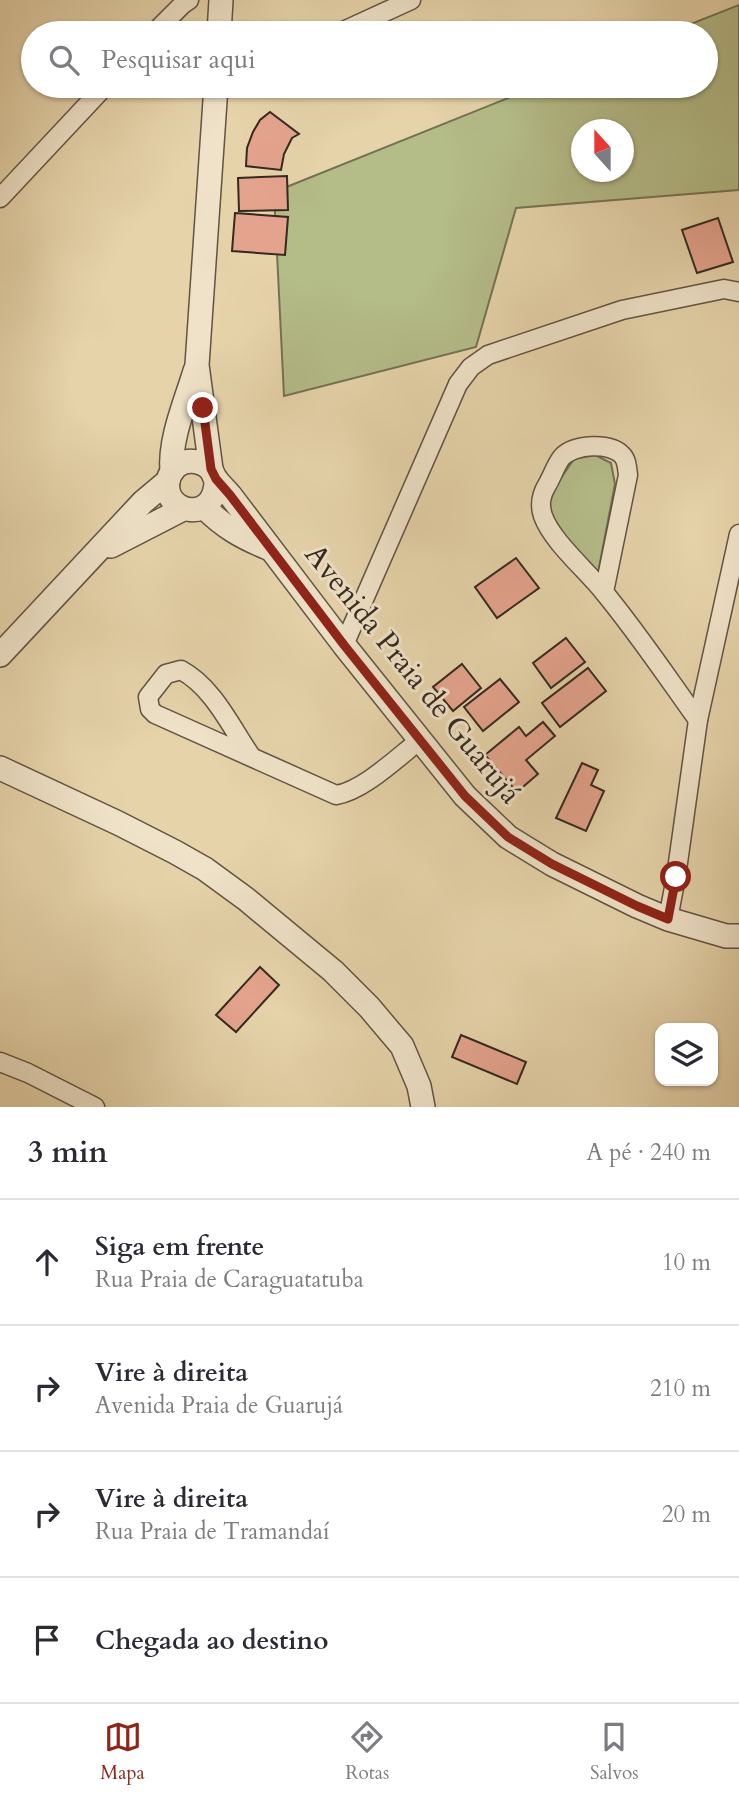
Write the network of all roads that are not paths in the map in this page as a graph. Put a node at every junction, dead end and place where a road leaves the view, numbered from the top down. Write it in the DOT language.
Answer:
graph roads {
  1 [pos="190,0"];
  2 [pos="220,0"];
  3 [pos="411,0"];
  4 [pos="166,21"];
  5 [pos="219,21"];
  6 [pos="365,21"];
  7 [pos="94,98"];
  8 [pos="218,98"];
  9 [pos="0,198"];
  10 [pos="739,292"];
  11 [pos="197,365"];
  12 [pos="213,474"];
  13 [pos="170,476"];
  14 [pos="193,508"];
  15 [pos="739,534"];
  16 [pos="270,550"];
  17 [pos="96,554"];
  18 [pos="604,592"];
  19 [pos="344,645"];
  20 [pos="0,655"];
  21 [pos="698,720"];
  22 [pos="420,740"];
  23 [pos="251,756"];
  24 [pos="0,768"];
  25 [pos="668,919"];
  26 [pos="739,936"];
  27 [pos="0,1062"];
  28 [pos="95,1107"];
  29 [pos="423,1107"];
  1 -- 4 [label="street"];
  2 -- 5 [label="street"];
  3 -- 6 [label="street"];
  7 -- 9 [label="street"];
  8 -- 11 [label="street"];
  10 -- 19 [label="street"];
  11 -- 12 [label="street"];
  11 -- 13 [label="street"];
  12 -- 13 [label="street"];
  12 -- 14 [label="street"];
  12 -- 16 [label="street, Avenida Praia de Guarujá"];
  13 -- 14 [label="street"];
  13 -- 17 [label="street"];
  14 -- 16 [label="street, Avenida Praia de Guarujá"];
  14 -- 17 [label="street"];
  15 -- 21 [label="street"];
  16 -- 19 [label="street, Avenida Praia de Guarujá"];
  17 -- 20 [label="street"];
  18 -- 18 [label="street"];
  18 -- 21 [label="street"];
  19 -- 22 [label="street, Avenida Praia de Guarujá"];
  21 -- 25 [label="street"];
  22 -- 23 [label="street"];
  22 -- 25 [label="street, Avenida Praia de Guarujá"];
  23 -- 23 [label="street"];
  24 -- 29 [label="street"];
  25 -- 26 [label="street, Avenida Praia de Guarujá"];
  27 -- 28 [label="street"];
}
